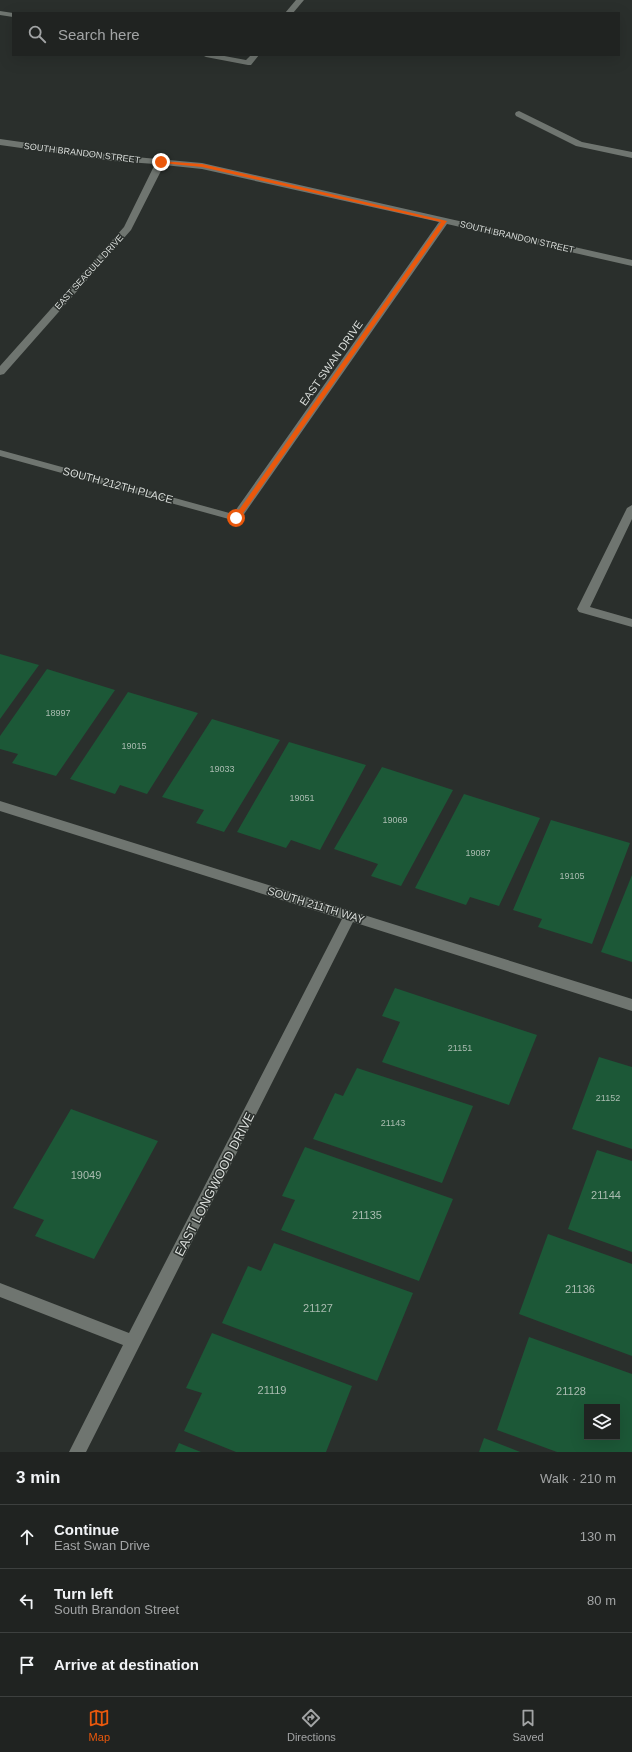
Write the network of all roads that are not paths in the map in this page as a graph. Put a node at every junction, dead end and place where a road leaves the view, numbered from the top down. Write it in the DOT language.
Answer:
graph roads {
  1 [pos="300,0"];
  2 [pos="291,12"];
  3 [pos="0,13"];
  4 [pos="12,15"];
  5 [pos="211,56"];
  6 [pos="254,56"];
  7 [pos="519,114"];
  8 [pos="0,142"];
  9 [pos="632,155"];
  10 [pos="161,162"];
  11 [pos="444,221"];
  12 [pos="632,263"];
  13 [pos="0,372"];
  14 [pos="0,453"];
  15 [pos="632,508"];
  16 [pos="236,518"];
  17 [pos="632,623"];
  18 [pos="0,806"];
  19 [pos="350,916"];
  20 [pos="632,1005"];
  21 [pos="0,1290"];
  22 [pos="133,1342"];
  23 [pos="77,1452"];
  1 -- 2 [label="street"];
  3 -- 4 [label="street"];
  5 -- 6 [label="street"];
  7 -- 9 [label="street"];
  8 -- 10 [label="street, SOUTH BRANDON STREET"];
  10 -- 11 [label="street, SOUTH BRANDON STREET"];
  10 -- 13 [label="street, EAST SEAGULL DRIVE"];
  11 -- 12 [label="street, SOUTH BRANDON STREET"];
  11 -- 16 [label="street, EAST SWAN DRIVE"];
  14 -- 16 [label="street, SOUTH 212TH PLACE"];
  15 -- 17 [label="street"];
  18 -- 19 [label="street, SOUTH 211TH WAY"];
  19 -- 20 [label="street, SOUTH 211TH WAY"];
  19 -- 22 [label="street, EAST LONGWOOD DRIVE"];
  21 -- 22 [label="street"];
  22 -- 23 [label="street, EAST LONGWOOD DRIVE"];
}
